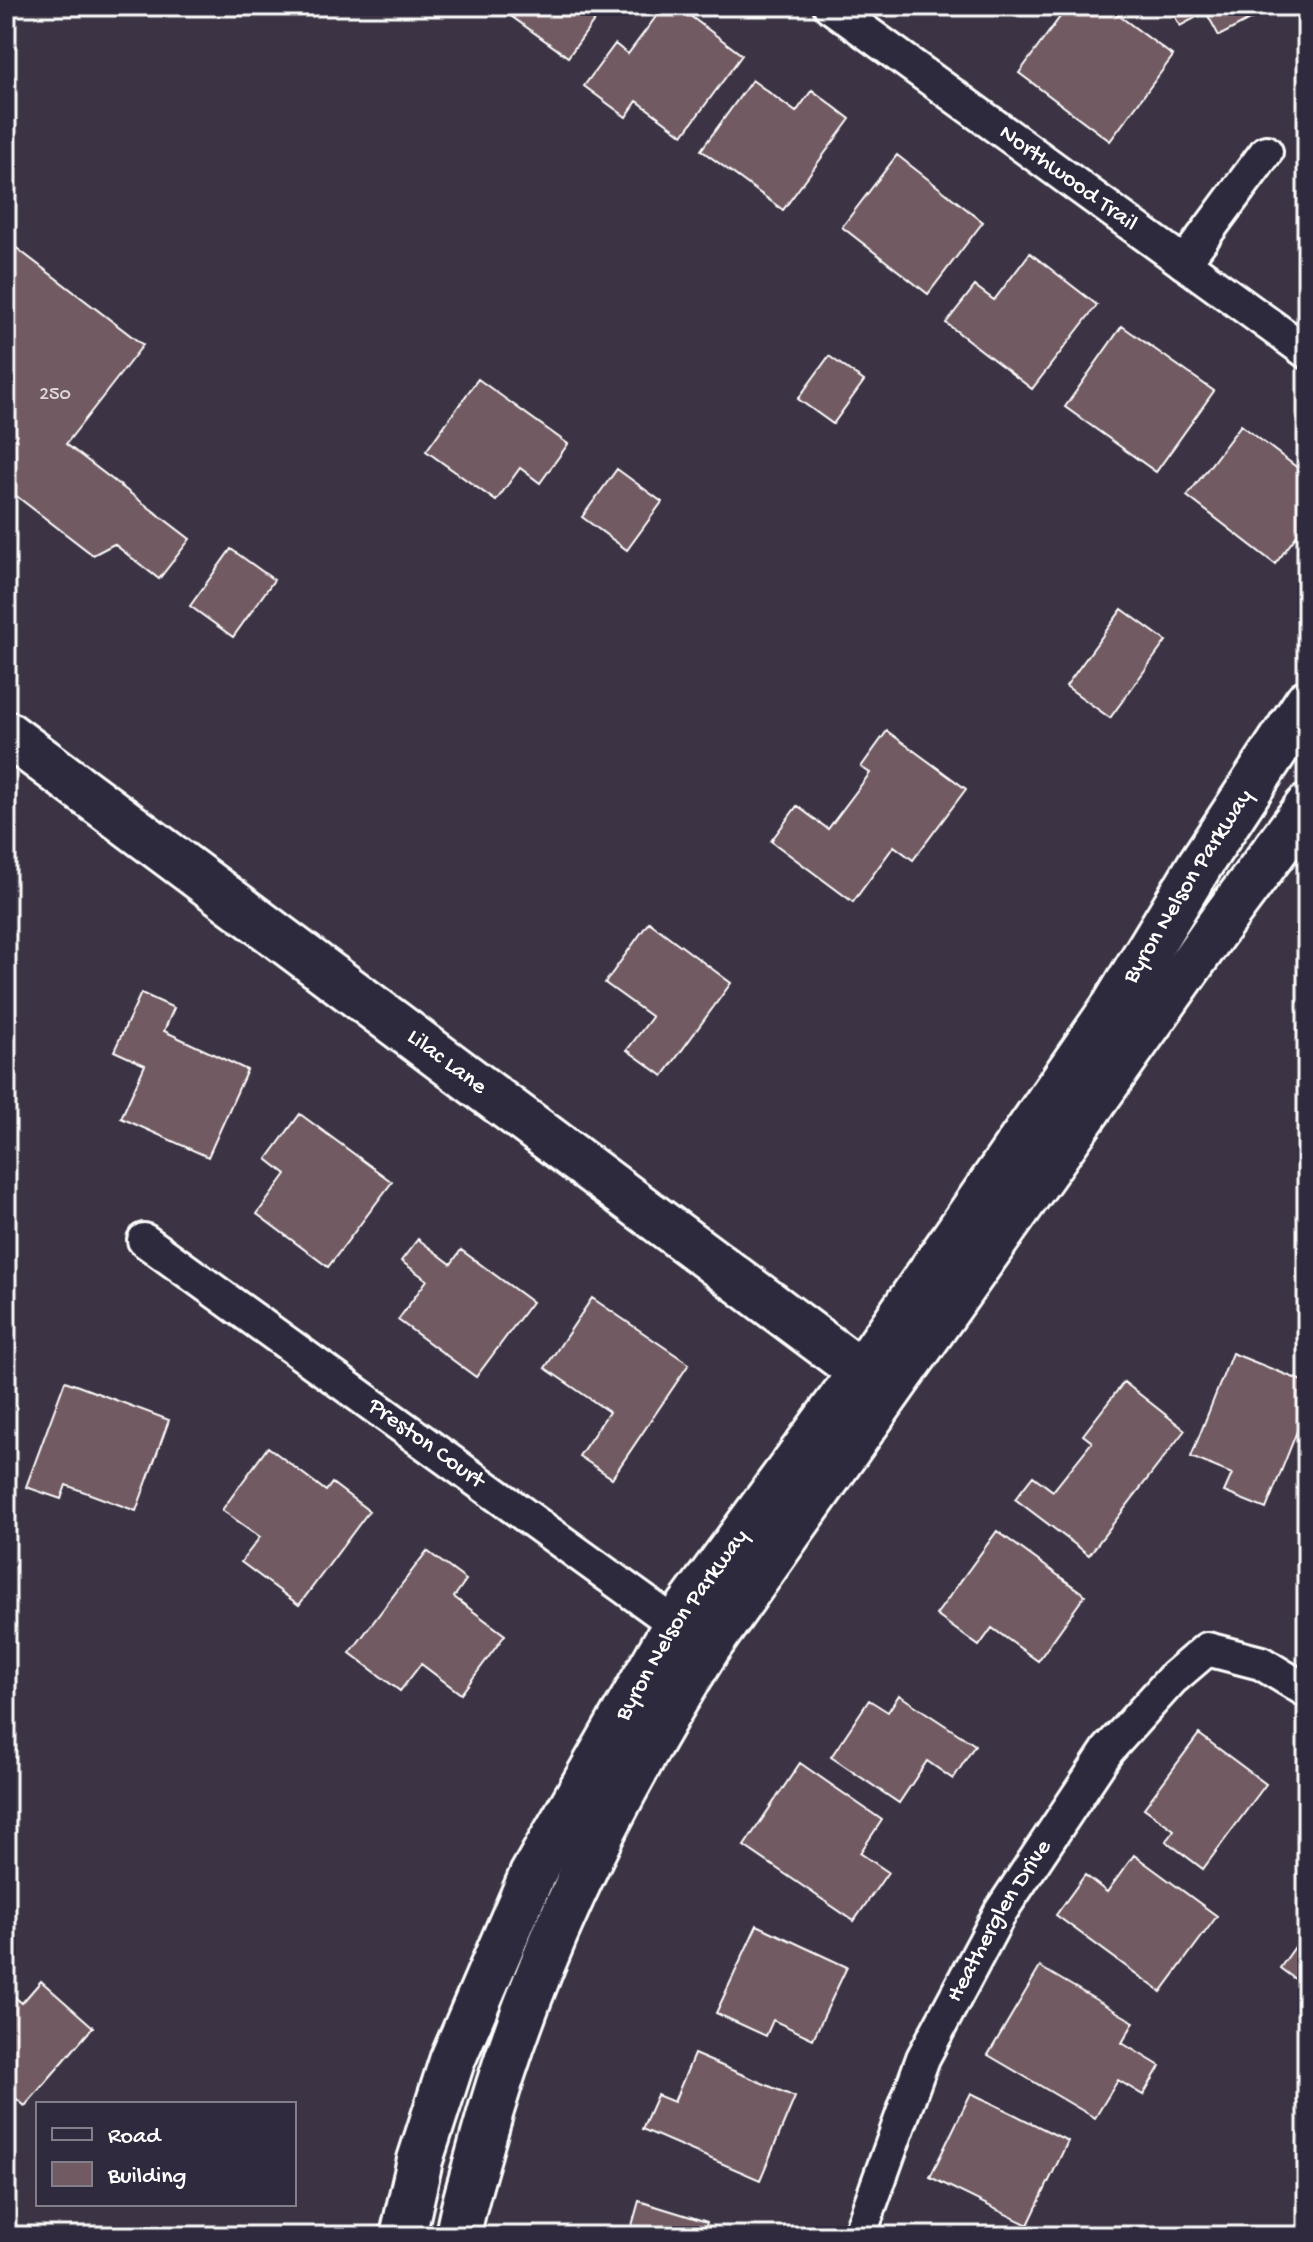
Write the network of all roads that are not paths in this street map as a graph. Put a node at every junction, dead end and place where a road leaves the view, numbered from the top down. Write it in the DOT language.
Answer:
graph roads {
  1 [pos="830,6"];
  2 [pos="1266,152"];
  3 [pos="1184,263"];
  4 [pos="1307,352"];
  5 [pos="1307,702"];
  6 [pos="6,733"];
  7 [pos="1307,807"];
  8 [pos="1084,1083"];
  9 [pos="144,1240"];
  10 [pos="876,1380"];
  11 [pos="692,1636"];
  12 [pos="1307,1691"];
  13 [pos="403,2236"];
  14 [pos="458,2236"];
  15 [pos="859,2236"];
  1 -- 3 [label="street, Northwood Trail"];
  2 -- 3 [label="street"];
  3 -- 4 [label="street, Northwood Trail"];
  5 -- 8 [label="street, Byron Nelson Parkway"];
  6 -- 10 [label="street, Lilac Lane"];
  7 -- 8 [label="street, Byron Nelson Parkway"];
  8 -- 10 [label="street, Byron Nelson Parkway"];
  9 -- 11 [label="street, Preston Court"];
  10 -- 11 [label="street, Byron Nelson Parkway"];
  11 -- 13 [label="street, Byron Nelson Parkway"];
  11 -- 14 [label="street, Byron Nelson Parkway"];
  12 -- 15 [label="street, Heatherglen Drive"];
}
